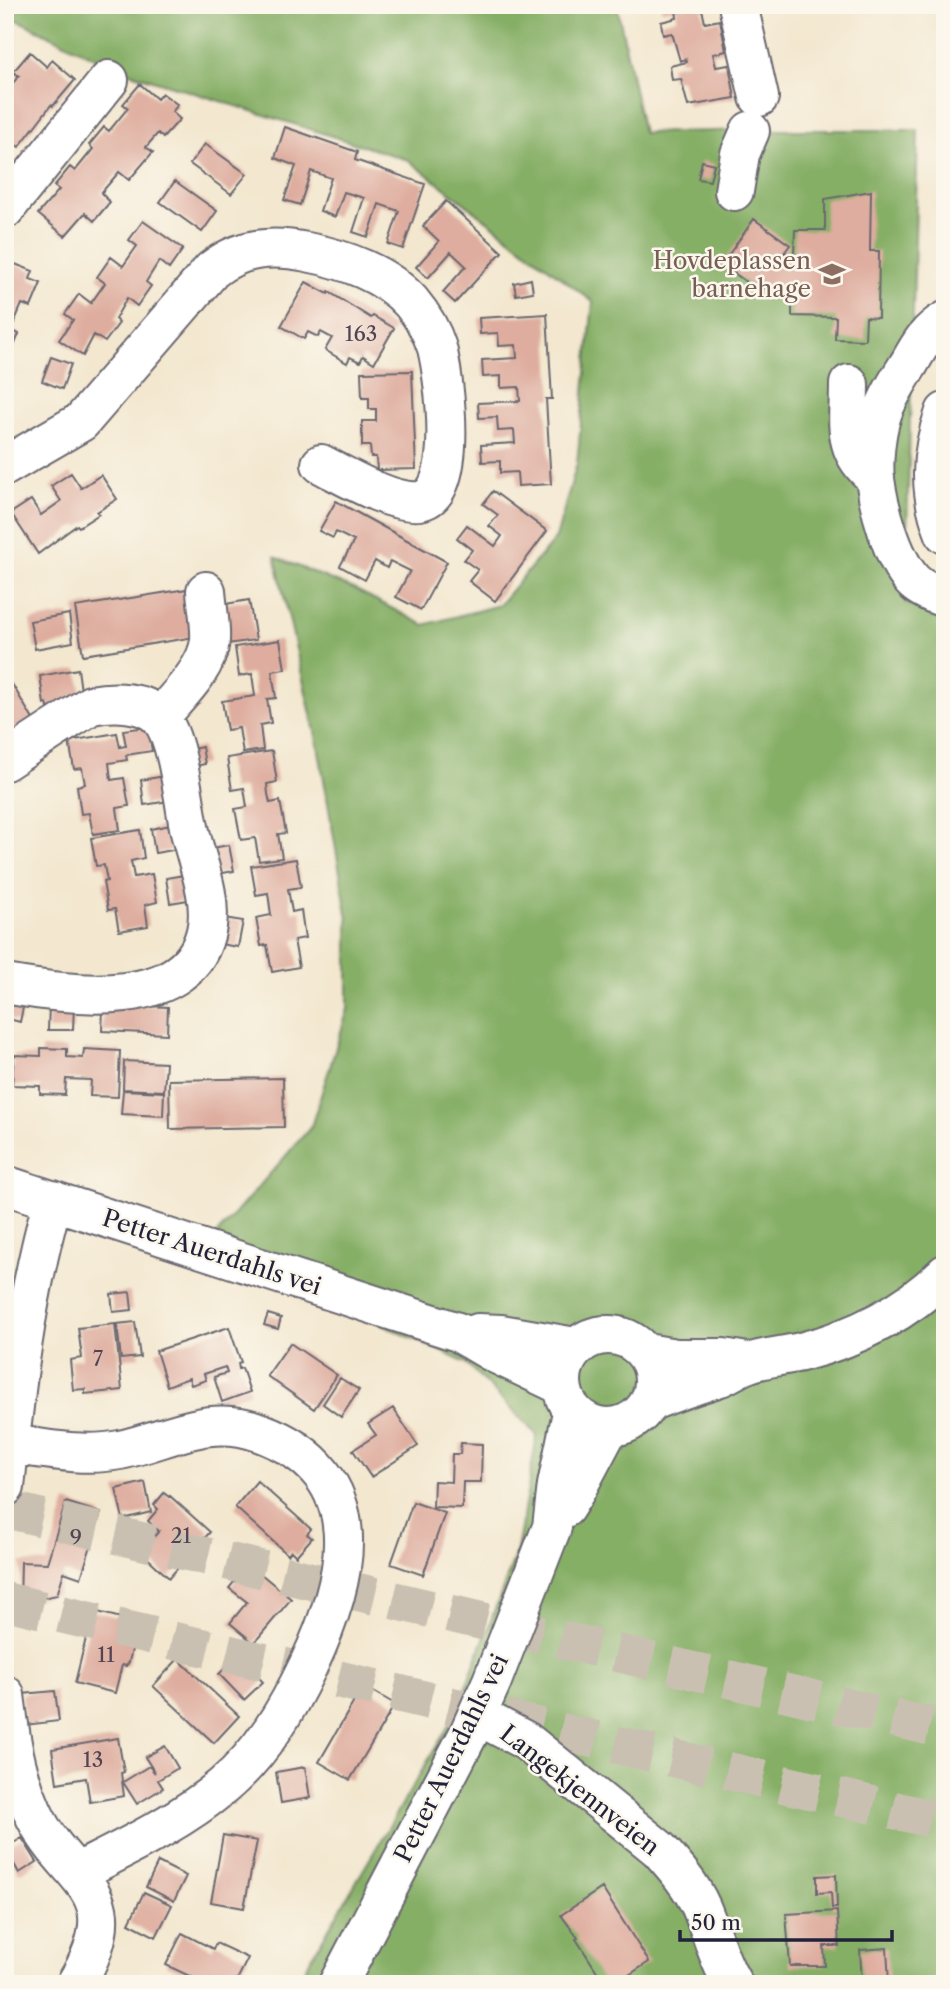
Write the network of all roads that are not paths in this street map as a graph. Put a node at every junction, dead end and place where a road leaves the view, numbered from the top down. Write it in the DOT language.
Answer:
graph roads {
  1 [pos="738,5"];
  2 [pos="110,80"];
  3 [pos="734,191"];
  4 [pos="5,208"];
  5 [pos="945,321"];
  6 [pos="849,384"];
  7 [pos="945,412"];
  8 [pos="321,464"];
  9 [pos="5,466"];
  10 [pos="875,477"];
  11 [pos="945,534"];
  12 [pos="206,591"];
  13 [pos="945,598"];
  14 [pos="160,717"];
  15 [pos="5,761"];
  16 [pos="5,984"];
  17 [pos="5,1185"];
  18 [pos="53,1200"];
  19 [pos="945,1274"];
  20 [pos="15,1320"];
  21 [pos="458,1332"];
  22 [pos="575,1347"];
  23 [pos="646,1353"];
  24 [pos="750,1362"];
  25 [pos="567,1399"];
  26 [pos="650,1402"];
  27 [pos="609,1428"];
  28 [pos="10,1444"];
  29 [pos="5,1488"];
  30 [pos="551,1527"];
  31 [pos="5,1695"];
  32 [pos="477,1715"];
  33 [pos="78,1872"];
  34 [pos="76,1984"];
  35 [pos="338,1984"];
  36 [pos="733,1984"];
  1 -- 3 [label="street"];
  2 -- 4 [label="street"];
  5 -- 10 [label="street"];
  6 -- 10 [label="street"];
  7 -- 11 [label="street"];
  8 -- 9 [label="street"];
  10 -- 13 [label="street"];
  12 -- 14 [label="street"];
  14 -- 15 [label="street"];
  14 -- 16 [label="street"];
  17 -- 18 [label="street, Petter Auerdahls vei"];
  18 -- 20 [label="street"];
  18 -- 21 [label="street, Petter Auerdahls vei"];
  19 -- 24 [label="street"];
  20 -- 28 [label="street"];
  21 -- 22 [label="street, Petter Auerdahls vei"];
  21 -- 25 [label="street, Petter Auerdahls vei"];
  22 -- 23 [label="street"];
  22 -- 25 [label="street"];
  23 -- 24 [label="street"];
  23 -- 26 [label="street"];
  24 -- 26 [label="street"];
  25 -- 27 [label="street"];
  25 -- 30 [label="street, Petter Auerdahls vei"];
  26 -- 27 [label="street"];
  27 -- 30 [label="street, Petter Auerdahls vei"];
  28 -- 29 [label="street"];
  28 -- 33 [label="street"];
  30 -- 32 [label="street, Petter Auerdahls vei"];
  31 -- 33 [label="street"];
  32 -- 35 [label="street, Petter Auerdahls vei"];
  32 -- 36 [label="street, Langekjennveien"];
  33 -- 34 [label="street"];
}
